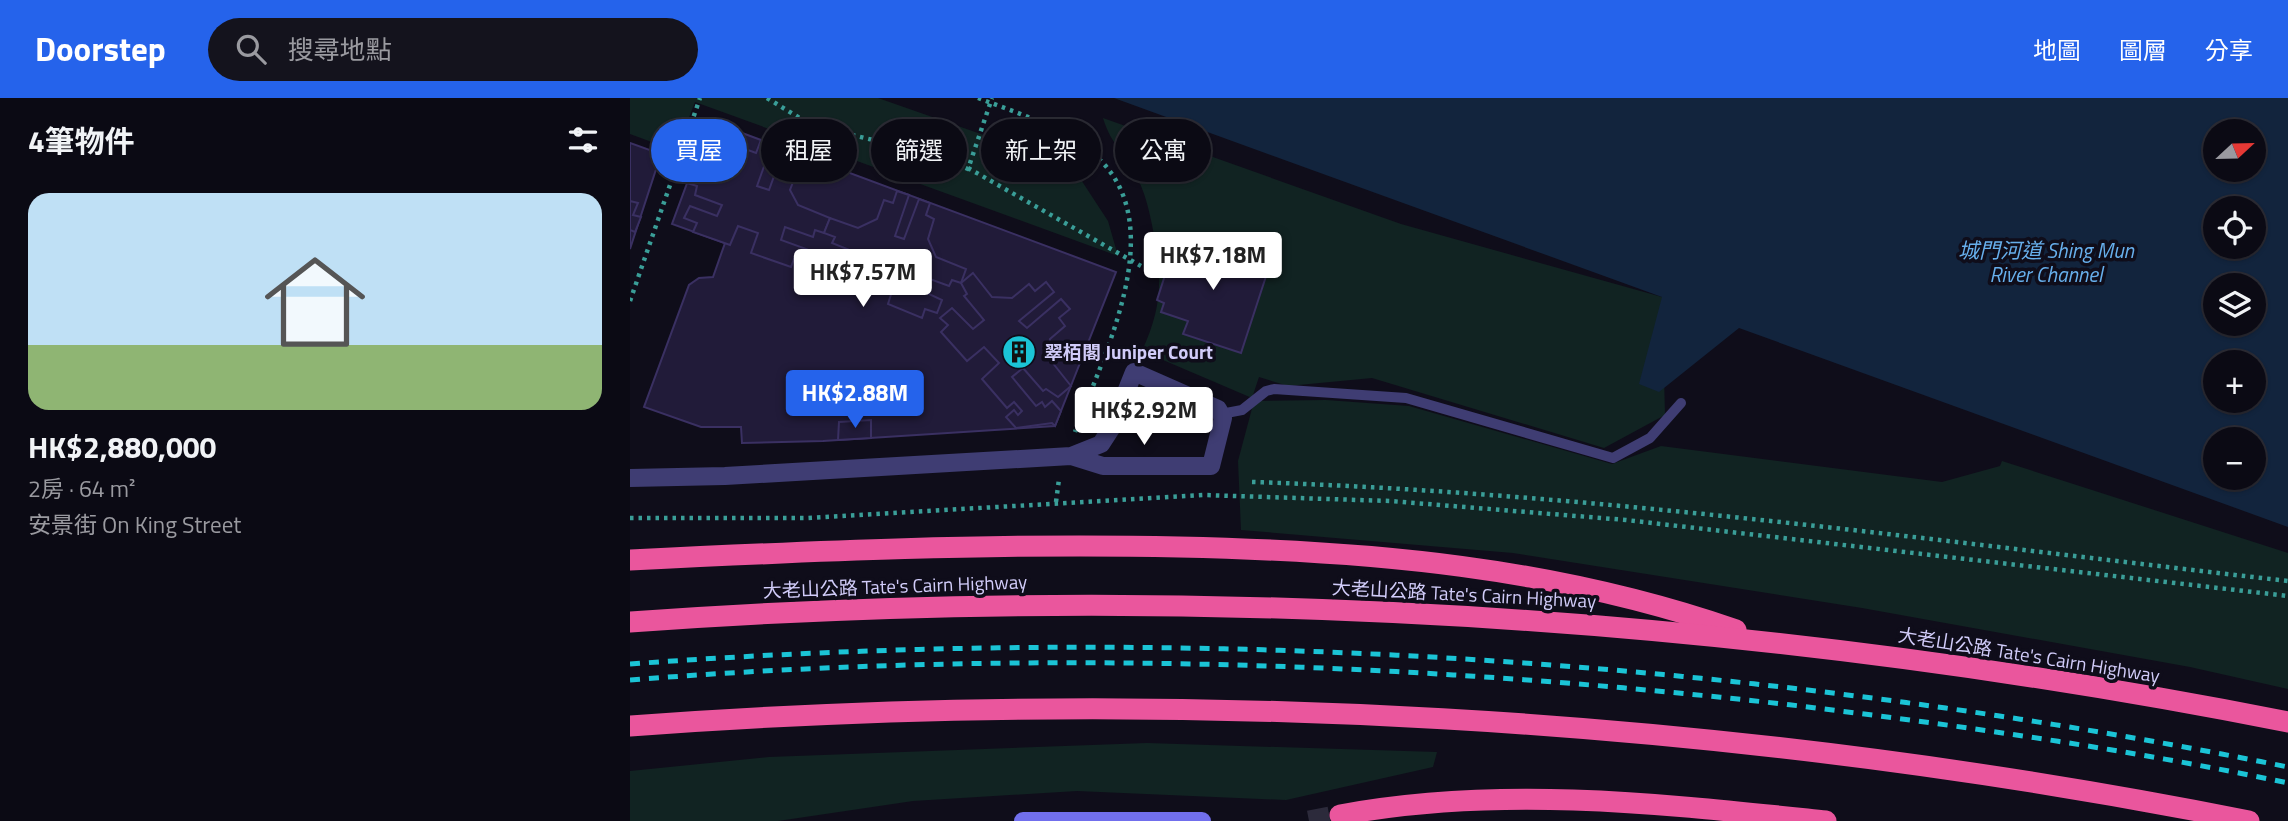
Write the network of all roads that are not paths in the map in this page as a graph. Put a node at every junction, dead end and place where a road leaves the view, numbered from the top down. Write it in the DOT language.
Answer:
graph roads {
  1 [pos="1681,403"];
  2 [pos="1221,414"];
  3 [pos="1071,456"];
  4 [pos="630,478"];
  5 [pos="630,560"];
  6 [pos="630,622"];
  7 [pos="1771,642"];
  8 [pos="2288,722"];
  9 [pos="630,726"];
  10 [pos="1339,815"];
  11 [pos="1023,821"];
  12 [pos="1202,821"];
  13 [pos="1826,821"];
  14 [pos="2249,821"];
  1 -- 2 [label="lane"];
  2 -- 3 [label="street"];
  2 -- 3 [label="street"];
  3 -- 4 [label="street"];
  5 -- 7 [label="highway"];
  6 -- 7 [label="highway, 大老山公路 Tate's Cairn Highway"];
  7 -- 8 [label="highway, 大老山公路 Tate's Cairn Highway"];
  9 -- 14 [label="highway"];
  10 -- 13 [label="highway"];
  11 -- 12 [label="main road"];
}
